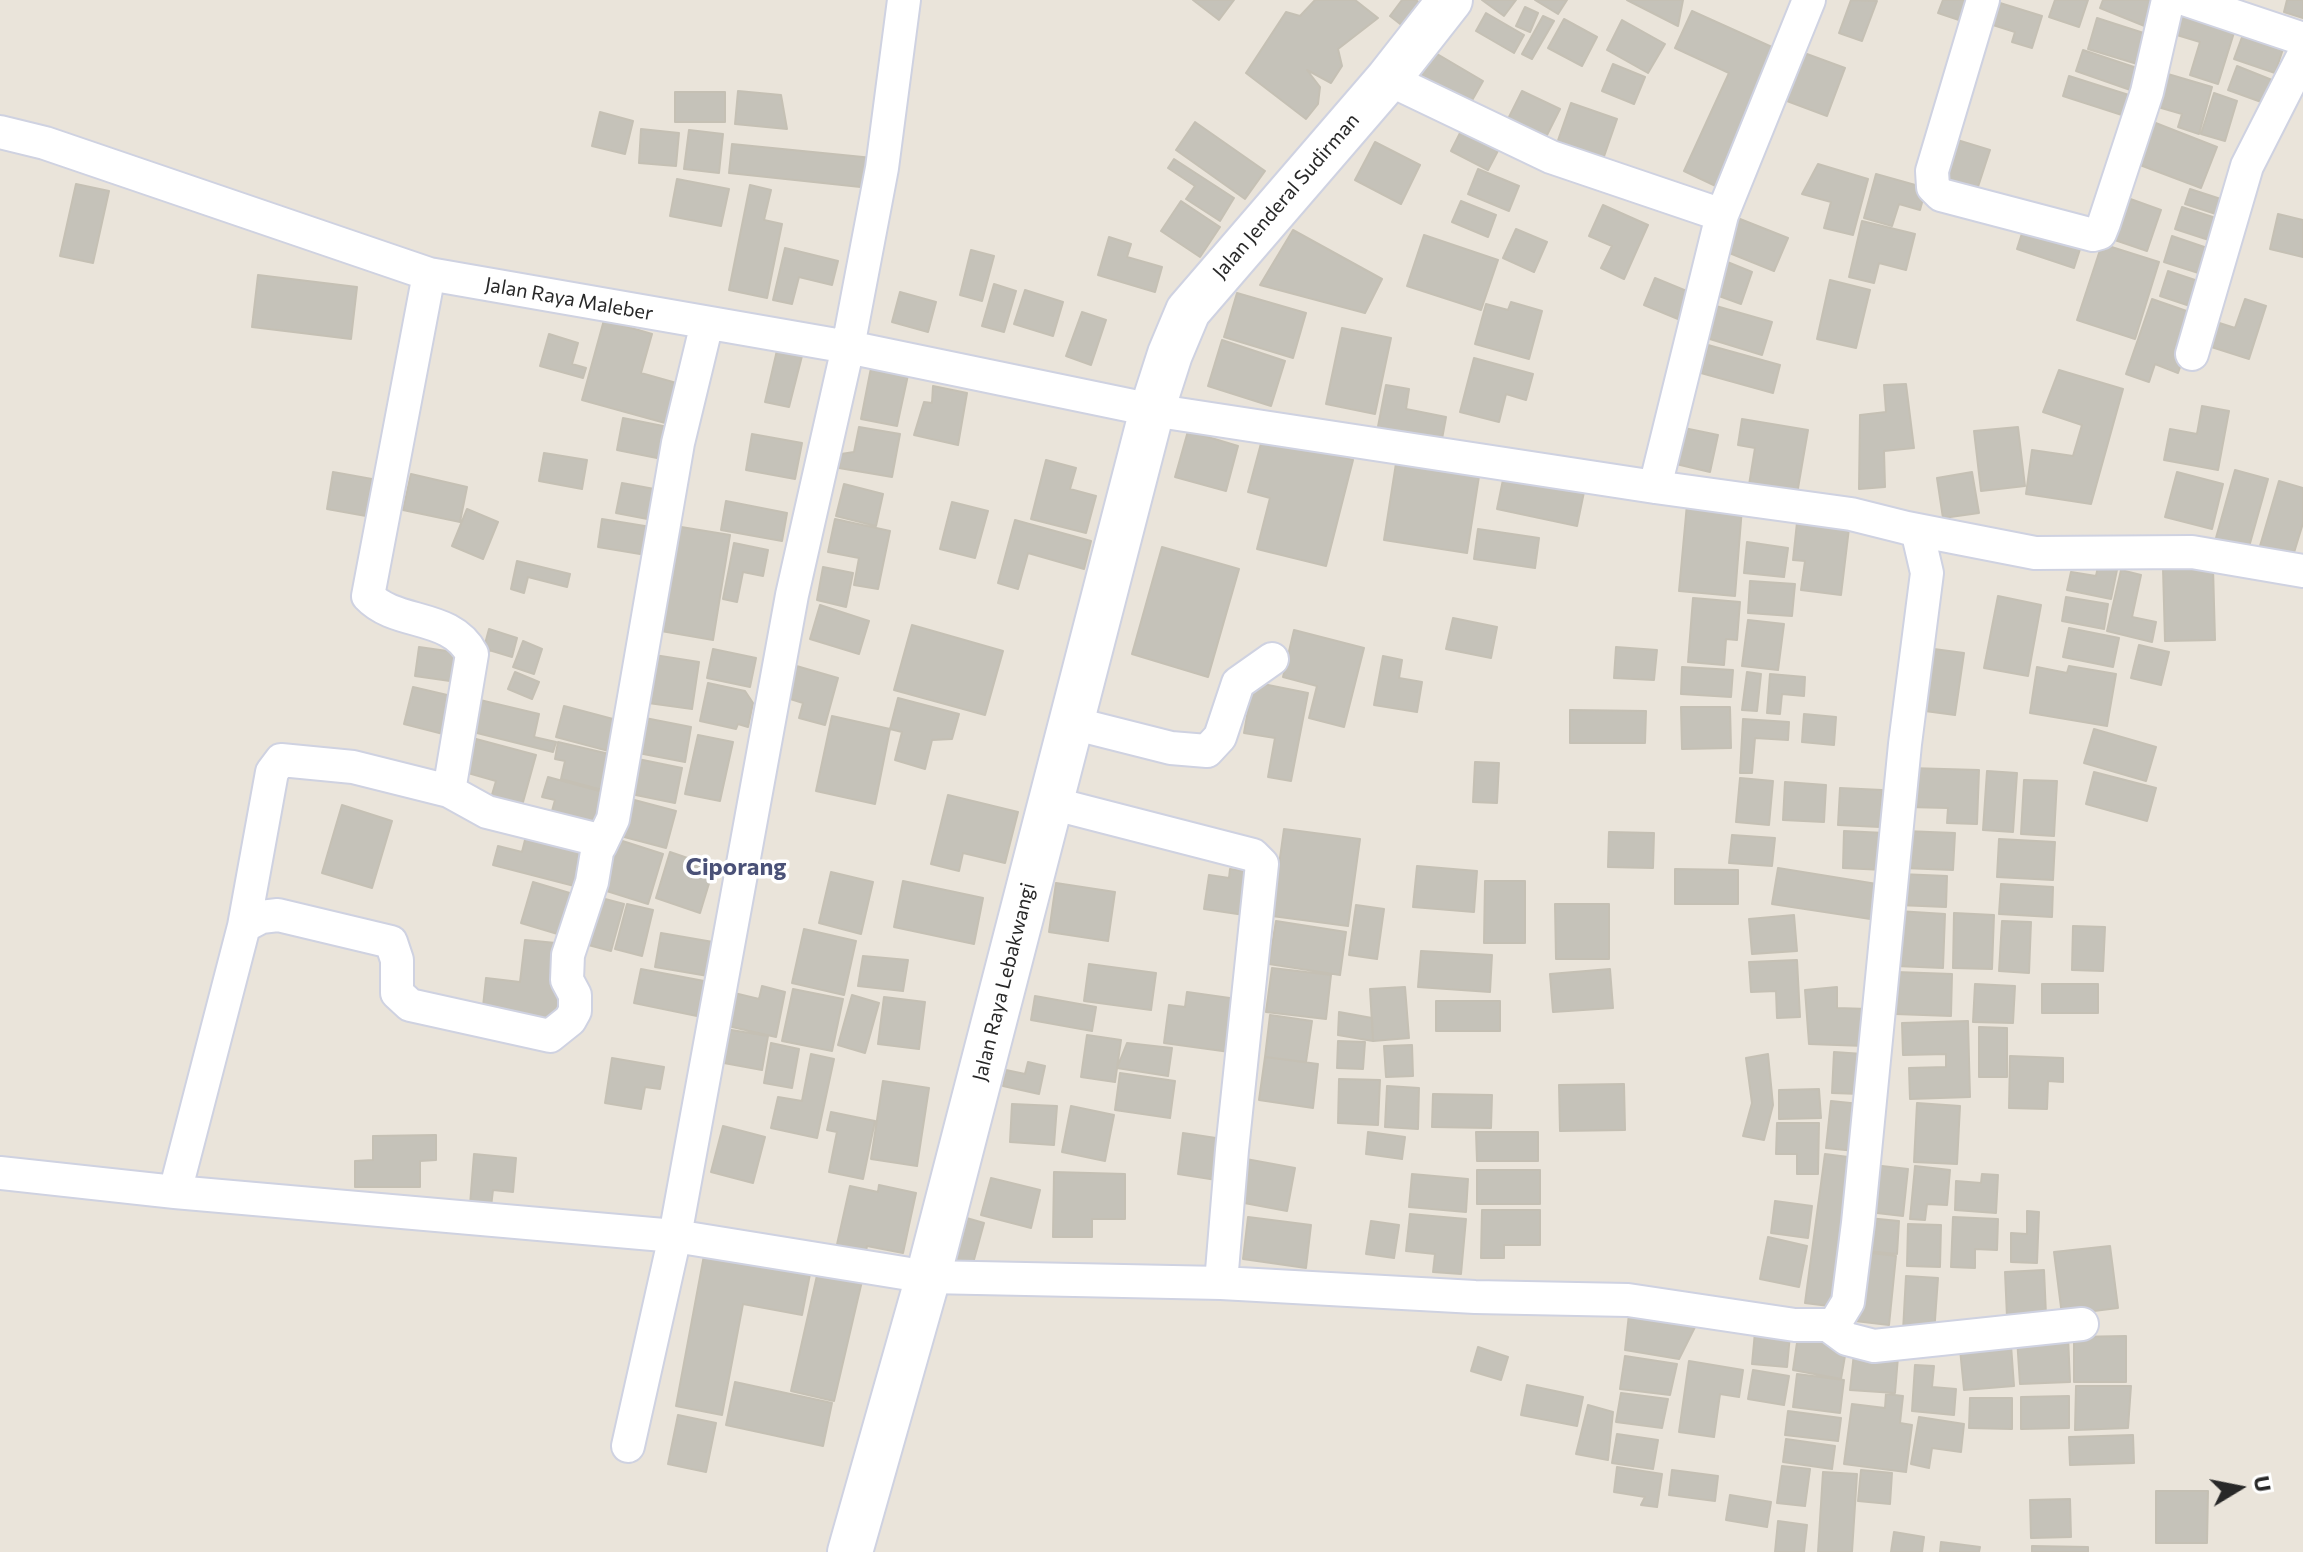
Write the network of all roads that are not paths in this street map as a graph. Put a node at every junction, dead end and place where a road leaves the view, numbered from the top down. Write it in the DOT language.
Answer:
graph roads {
  1 [pos="904,0"];
  2 [pos="1450,0"];
  3 [pos="1809,0"];
  4 [pos="1983,0"];
  5 [pos="2168,0"];
  6 [pos="2187,0"];
  7 [pos="2303,39"];
  8 [pos="2303,56"];
  9 [pos="1388,79"];
  10 [pos="0,132"];
  11 [pos="1722,215"];
  12 [pos="429,274"];
  13 [pos="707,323"];
  14 [pos="848,347"];
  15 [pos="2192,354"];
  16 [pos="1152,410"];
  17 [pos="1655,487"];
  18 [pos="1907,528"];
  19 [pos="2303,571"];
  20 [pos="1272,659"];
  21 [pos="1072,723"];
  22 [pos="449,791"];
  23 [pos="1051,803"];
  24 [pos="600,846"];
  25 [pos="244,926"];
  26 [pos="0,1173"];
  27 [pos="175,1192"];
  28 [pos="675,1236"];
  29 [pos="928,1277"];
  30 [pos="1221,1283"];
  31 [pos="2082,1324"];
  32 [pos="1828,1325"];
  33 [pos="628,1446"];
  34 [pos="850,1552"];
  1 -- 14 [label="street"];
  2 -- 9 [label="main road, Jalan Jenderal Sudirman"];
  3 -- 11 [label="street"];
  4 -- 5 [label="street"];
  6 -- 7 [label="street"];
  8 -- 15 [label="street"];
  9 -- 11 [label="street"];
  9 -- 16 [label="main road, Jalan Jenderal Sudirman"];
  10 -- 12 [label="street, Jalan Raya Maleber"];
  11 -- 17 [label="street"];
  12 -- 13 [label="street, Jalan Raya Maleber"];
  12 -- 22 [label="street"];
  13 -- 14 [label="street, Jalan Raya Maleber"];
  13 -- 24 [label="street"];
  14 -- 16 [label="street, Jalan Raya Maleber"];
  14 -- 28 [label="street"];
  16 -- 17 [label="street, Jalan Raya Maleber"];
  16 -- 21 [label="main road, Jalan Raya Lebakwangi"];
  17 -- 18 [label="street, Jalan Raya Maleber"];
  18 -- 19 [label="street, Jalan Raya Maleber"];
  18 -- 32 [label="street"];
  20 -- 21 [label="street"];
  21 -- 23 [label="main road, Jalan Raya Lebakwangi"];
  22 -- 24 [label="street"];
  22 -- 25 [label="street"];
  23 -- 29 [label="main road, Jalan Raya Lebakwangi"];
  23 -- 30 [label="street"];
  24 -- 25 [label="street"];
  25 -- 27 [label="street"];
  26 -- 27 [label="street"];
  27 -- 28 [label="street"];
  28 -- 29 [label="street"];
  28 -- 33 [label="street"];
  29 -- 30 [label="street"];
  29 -- 34 [label="main road, Jalan Raya Lebakwangi"];
  30 -- 32 [label="street"];
  31 -- 32 [label="street"];
}
